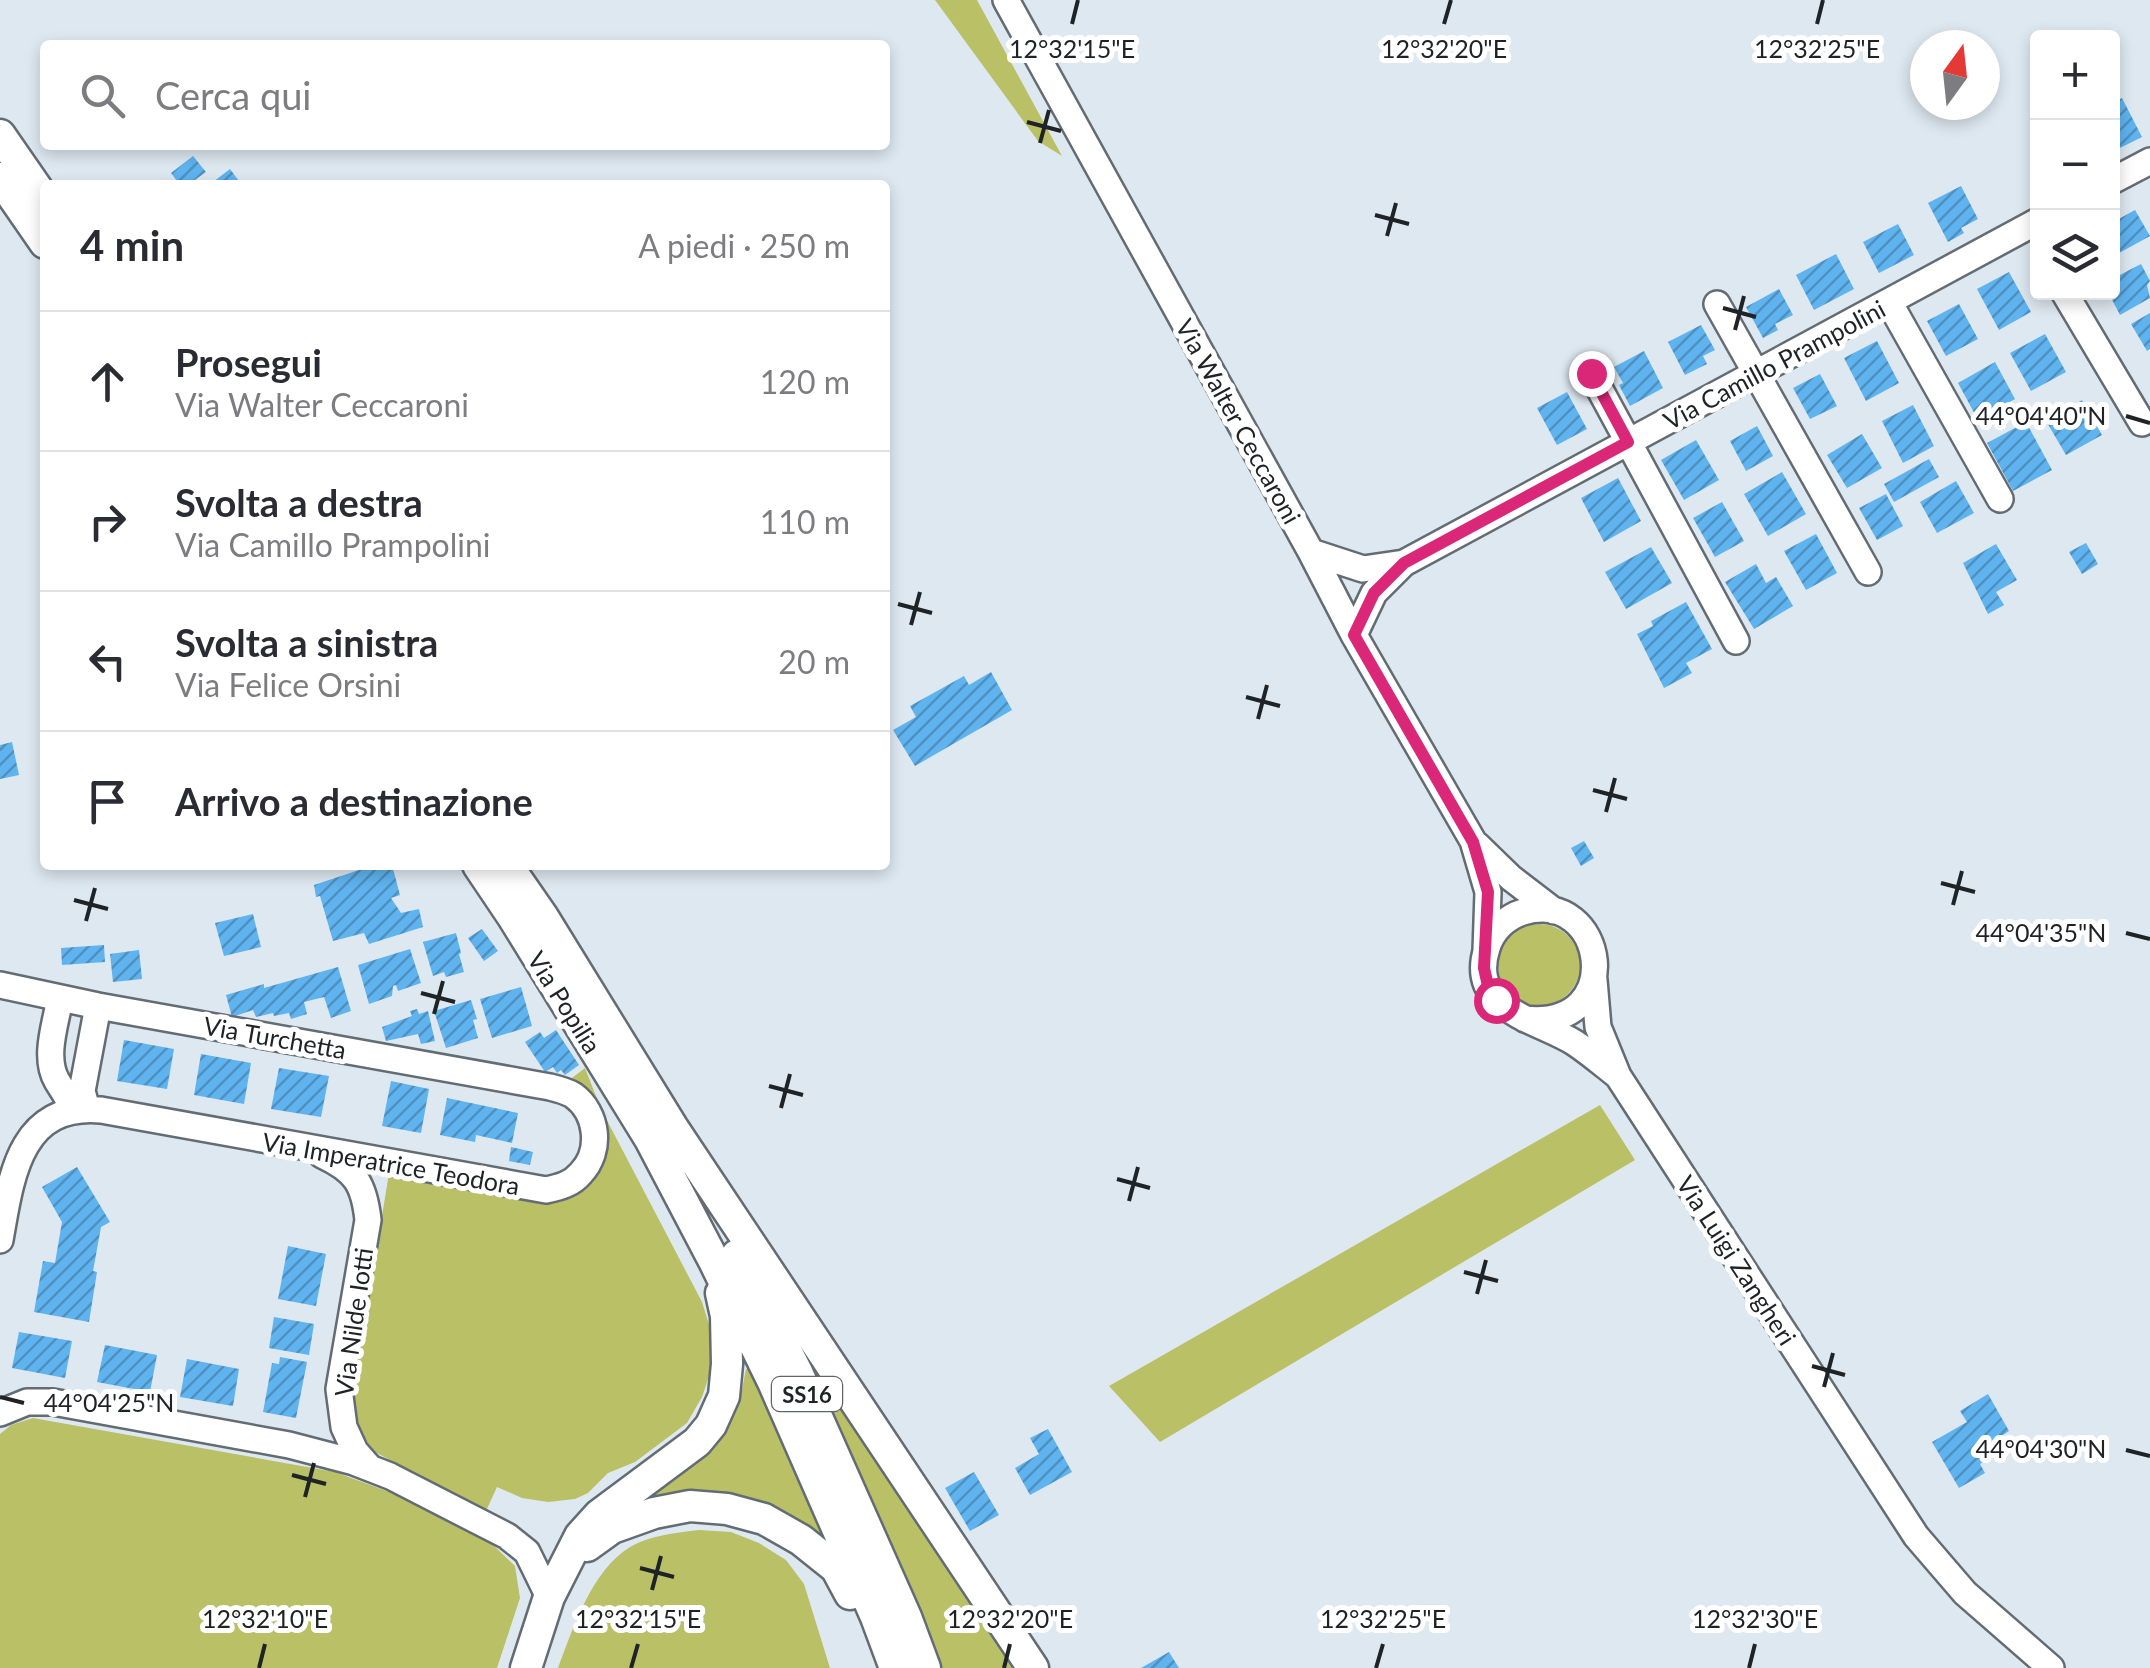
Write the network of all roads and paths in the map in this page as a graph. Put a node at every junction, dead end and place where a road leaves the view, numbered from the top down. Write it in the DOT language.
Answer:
graph roads {
  1 [pos="1006,0"];
  2 [pos="0,135"];
  3 [pos="2150,161"];
  4 [pos="2120,177"];
  5 [pos="0,178"];
  6 [pos="40,193"];
  7 [pos="2030,234"];
  8 [pos="40,236"];
  9 [pos="2069,300"];
  10 [pos="1889,302"];
  11 [pos="1717,304"];
  12 [pos="1591,373"];
  13 [pos="1756,373"];
  14 [pos="2142,423"];
  15 [pos="1628,442"];
  16 [pos="2000,498"];
  17 [pos="1311,552"];
  18 [pos="1404,563"];
  19 [pos="1868,572"];
  20 [pos="1354,635"];
  21 [pos="1736,641"];
  22 [pos="1473,842"];
  23 [pos="481,870"];
  24 [pos="511,870"];
  25 [pos="1554,912"];
  26 [pos="1486,951"];
  27 [pos="1594,980"];
  28 [pos="0,985"];
  29 [pos="60,998"];
  30 [pos="98,1006"];
  31 [pos="1526,1020"];
  32 [pos="1618,1076"];
  33 [pos="550,1087"];
  34 [pos="80,1110"];
  35 [pos="661,1134"];
  36 [pos="309,1148"];
  37 [pos="0,1240"];
  38 [pos="714,1261"];
  39 [pos="0,1413"];
  40 [pos="370,1468"];
  41 [pos="569,1560"];
  42 [pos="550,1597"];
  43 [pos="526,1668"];
  44 [pos="884,1668"];
  45 [pos="894,1668"];
  46 [pos="924,1668"];
  47 [pos="1032,1668"];
  48 [pos="2051,1668"];
  1 -- 17 [label="street, Via Walter Ceccaroni"];
  2 -- 6 [label="main road"];
  3 -- 4 [label="street"];
  5 -- 8 [label="main road"];
  7 -- 10 [label="street, Via Camillo Prampolini"];
  9 -- 14 [label="street"];
  10 -- 13 [label="street, Via Camillo Prampolini"];
  10 -- 16 [label="street"];
  11 -- 13 [label="street"];
  12 -- 15 [label="street"];
  13 -- 15 [label="street, Via Camillo Prampolini"];
  13 -- 19 [label="street"];
  15 -- 18 [label="street, Via Camillo Prampolini"];
  15 -- 21 [label="street"];
  17 -- 18 [label="street, Via Camillo Prampolini"];
  17 -- 20 [label="street, Via Walter Ceccaroni"];
  18 -- 20 [label="street, Via Camillo Prampolini"];
  20 -- 22 [label="street, Via Walter Ceccaroni"];
  22 -- 25 [label="street, Via Walter Ceccaroni"];
  22 -- 26 [label="street, Via Walter Ceccaroni"];
  23 -- 35 [label="main road, Via Popilia / SS16"];
  24 -- 35 [label="main road, Via Popilia / SS16"];
  25 -- 26 [label="street"];
  25 -- 27 [label="street, Via Walter Ceccaroni"];
  26 -- 31 [label="street, Via Walter Ceccaroni"];
  27 -- 31 [label="street"];
  27 -- 32 [label="street, Via Luigi Zangheri"];
  28 -- 29 [label="street, Via Turchetta"];
  29 -- 30 [label="street, Via Turchetta"];
  29 -- 34 [label="street"];
  30 -- 33 [label="street, Via Turchetta"];
  30 -- 34 [label="street"];
  31 -- 32 [label="street, Via Luigi Zangheri"];
  32 -- 48 [label="street, Via Luigi Zangheri"];
  33 -- 36 [label="street, Via Imperatrice Teodora"];
  34 -- 36 [label="street, Via Imperatrice Teodora"];
  34 -- 37 [label="street"];
  35 -- 38 [label="main road, SS16"];
  35 -- 46 [label="main road, SS16"];
  35 -- 47 [label="main road"];
  36 -- 40 [label="street, Via Nilde Iotti"];
  38 -- 41 [label="main road"];
  38 -- 45 [label="main road, SS16"];
  39 -- 40 [label="street"];
  40 -- 42 [label="street"];
  41 -- 42 [label="main road"];
  41 -- 44 [label="main road"];
  42 -- 43 [label="main road"];
}
